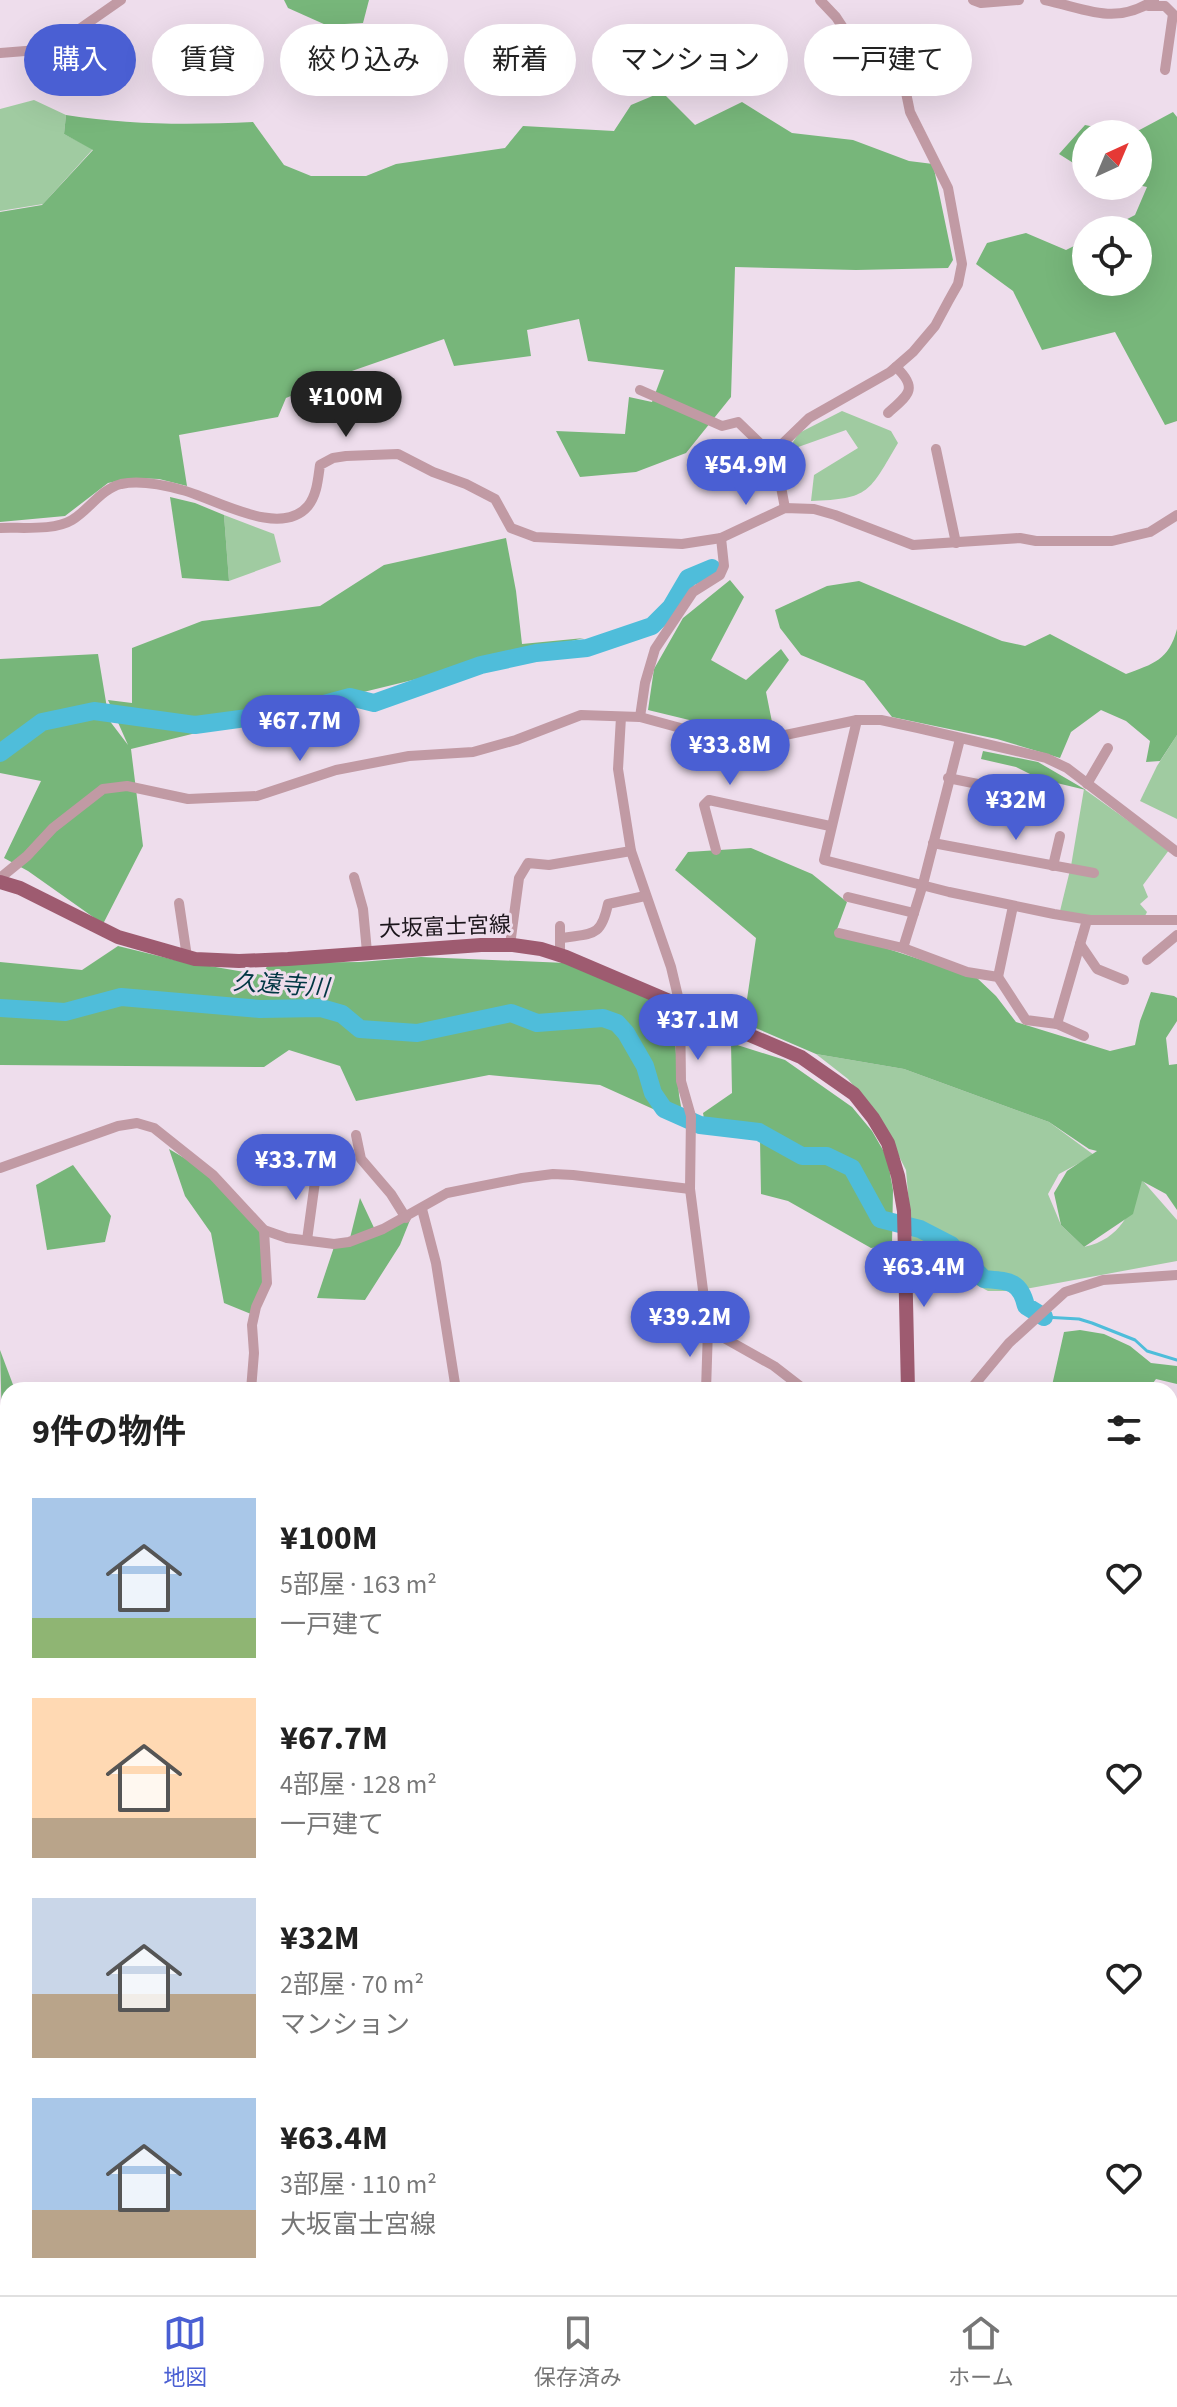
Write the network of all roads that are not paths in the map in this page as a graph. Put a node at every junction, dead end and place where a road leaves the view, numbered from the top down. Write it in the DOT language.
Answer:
graph roads {
  1 [pos="121,0"];
  2 [pos="820,0"];
  3 [pos="973,0"];
  4 [pos="1019,0"];
  5 [pos="1045,0"];
  6 [pos="1150,3"];
  7 [pos="0,53"];
  8 [pos="1165,70"];
  9 [pos="896,367"];
  10 [pos="640,390"];
  11 [pos="888,413"];
  12 [pos="936,449"];
  13 [pos="777,455"];
  14 [pos="785,508"];
  15 [pos="1177,515"];
  16 [pos="0,528"];
  17 [pos="721,538"];
  18 [pos="956,543"];
  19 [pos="621,717"];
  20 [pos="640,717"];
  21 [pos="857,720"];
  22 [pos="960,739"];
  23 [pos="1108,748"];
  24 [pos="948,778"];
  25 [pos="1087,784"];
  26 [pos="1027,794"];
  27 [pos="830,826"];
  28 [pos="1060,836"];
  29 [pos="933,843"];
  30 [pos="716,850"];
  31 [pos="631,851"];
  32 [pos="1177,852"];
  33 [pos="1053,866"];
  34 [pos="1094,873"];
  35 [pos="354,877"];
  36 [pos="0,880"];
  37 [pos="923,884"];
  38 [pos="645,896"];
  39 [pos="848,897"];
  40 [pos="179,903"];
  41 [pos="1013,906"];
  42 [pos="914,913"];
  43 [pos="1087,920"];
  44 [pos="1177,920"];
  45 [pos="560,926"];
  46 [pos="839,933"];
  47 [pos="1177,935"];
  48 [pos="562,938"];
  49 [pos="1080,944"];
  50 [pos="510,945"];
  51 [pos="903,948"];
  52 [pos="367,952"];
  53 [pos="560,955"];
  54 [pos="187,957"];
  55 [pos="1147,960"];
  56 [pos="998,977"];
  57 [pos="1124,980"];
  58 [pos="680,1005"];
  59 [pos="1057,1024"];
  60 [pos="1084,1036"];
  61 [pos="356,1135"];
  62 [pos="317,1167"];
  63 [pos="0,1168"];
  64 [pos="690,1189"];
  65 [pos="422,1209"];
  66 [pos="406,1218"];
  67 [pos="264,1230"];
  68 [pos="307,1240"];
  69 [pos="1177,1275"];
  70 [pos="638,1324"];
  71 [pos="708,1329"];
  72 [pos="252,1382"];
  73 [pos="455,1382"];
  74 [pos="706,1382"];
  75 [pos="795,1382"];
  76 [pos="908,1382"];
  77 [pos="977,1382"];
  1 -- 7 [label="street"];
  2 -- 9 [label="street"];
  3 -- 4 [label="street"];
  5 -- 6 [label="street"];
  6 -- 8 [label="street"];
  9 -- 11 [label="street"];
  9 -- 13 [label="street"];
  10 -- 13 [label="street"];
  12 -- 18 [label="street"];
  13 -- 14 [label="street"];
  14 -- 17 [label="street"];
  14 -- 18 [label="street"];
  15 -- 18 [label="street"];
  16 -- 17 [label="street"];
  17 -- 20 [label="street"];
  19 -- 20 [label="street"];
  19 -- 31 [label="street"];
  19 -- 36 [label="street"];
  20 -- 21 [label="street"];
  21 -- 22 [label="street"];
  21 -- 27 [label="street"];
  22 -- 24 [label="street"];
  22 -- 25 [label="street"];
  23 -- 25 [label="street"];
  24 -- 26 [label="street"];
  24 -- 29 [label="street"];
  25 -- 32 [label="street"];
  27 -- 30 [label="street"];
  27 -- 37 [label="street"];
  28 -- 33 [label="street"];
  29 -- 33 [label="street"];
  29 -- 37 [label="street"];
  31 -- 38 [label="street"];
  31 -- 50 [label="street"];
  33 -- 34 [label="street"];
  35 -- 52 [label="street"];
  36 -- 54 [label="main road, 大坂富士宮線"];
  37 -- 41 [label="street"];
  37 -- 42 [label="street"];
  38 -- 48 [label="street"];
  38 -- 58 [label="street"];
  39 -- 42 [label="street"];
  40 -- 54 [label="street"];
  41 -- 43 [label="street"];
  41 -- 56 [label="street"];
  42 -- 51 [label="street"];
  43 -- 44 [label="street"];
  43 -- 49 [label="street"];
  45 -- 48 [label="street"];
  46 -- 51 [label="street"];
  47 -- 55 [label="street"];
  48 -- 53 [label="street"];
  49 -- 57 [label="street"];
  49 -- 59 [label="street"];
  50 -- 52 [label="main road, 大坂富士宮線"];
  50 -- 53 [label="main road, 大坂富士宮線"];
  51 -- 56 [label="street"];
  52 -- 54 [label="main road, 大坂富士宮線"];
  53 -- 58 [label="main road, 大坂富士宮線"];
  56 -- 59 [label="street"];
  58 -- 64 [label="street"];
  58 -- 76 [label="main road, 大坂富士宮線"];
  59 -- 60 [label="street"];
  61 -- 66 [label="street"];
  62 -- 68 [label="street"];
  63 -- 67 [label="street"];
  64 -- 65 [label="street"];
  64 -- 71 [label="street"];
  65 -- 66 [label="street"];
  65 -- 73 [label="street"];
  66 -- 68 [label="street"];
  67 -- 68 [label="street"];
  67 -- 72 [label="street"];
  69 -- 77 [label="street"];
  70 -- 71 [label="street"];
  71 -- 74 [label="street"];
  71 -- 75 [label="street"];
}
